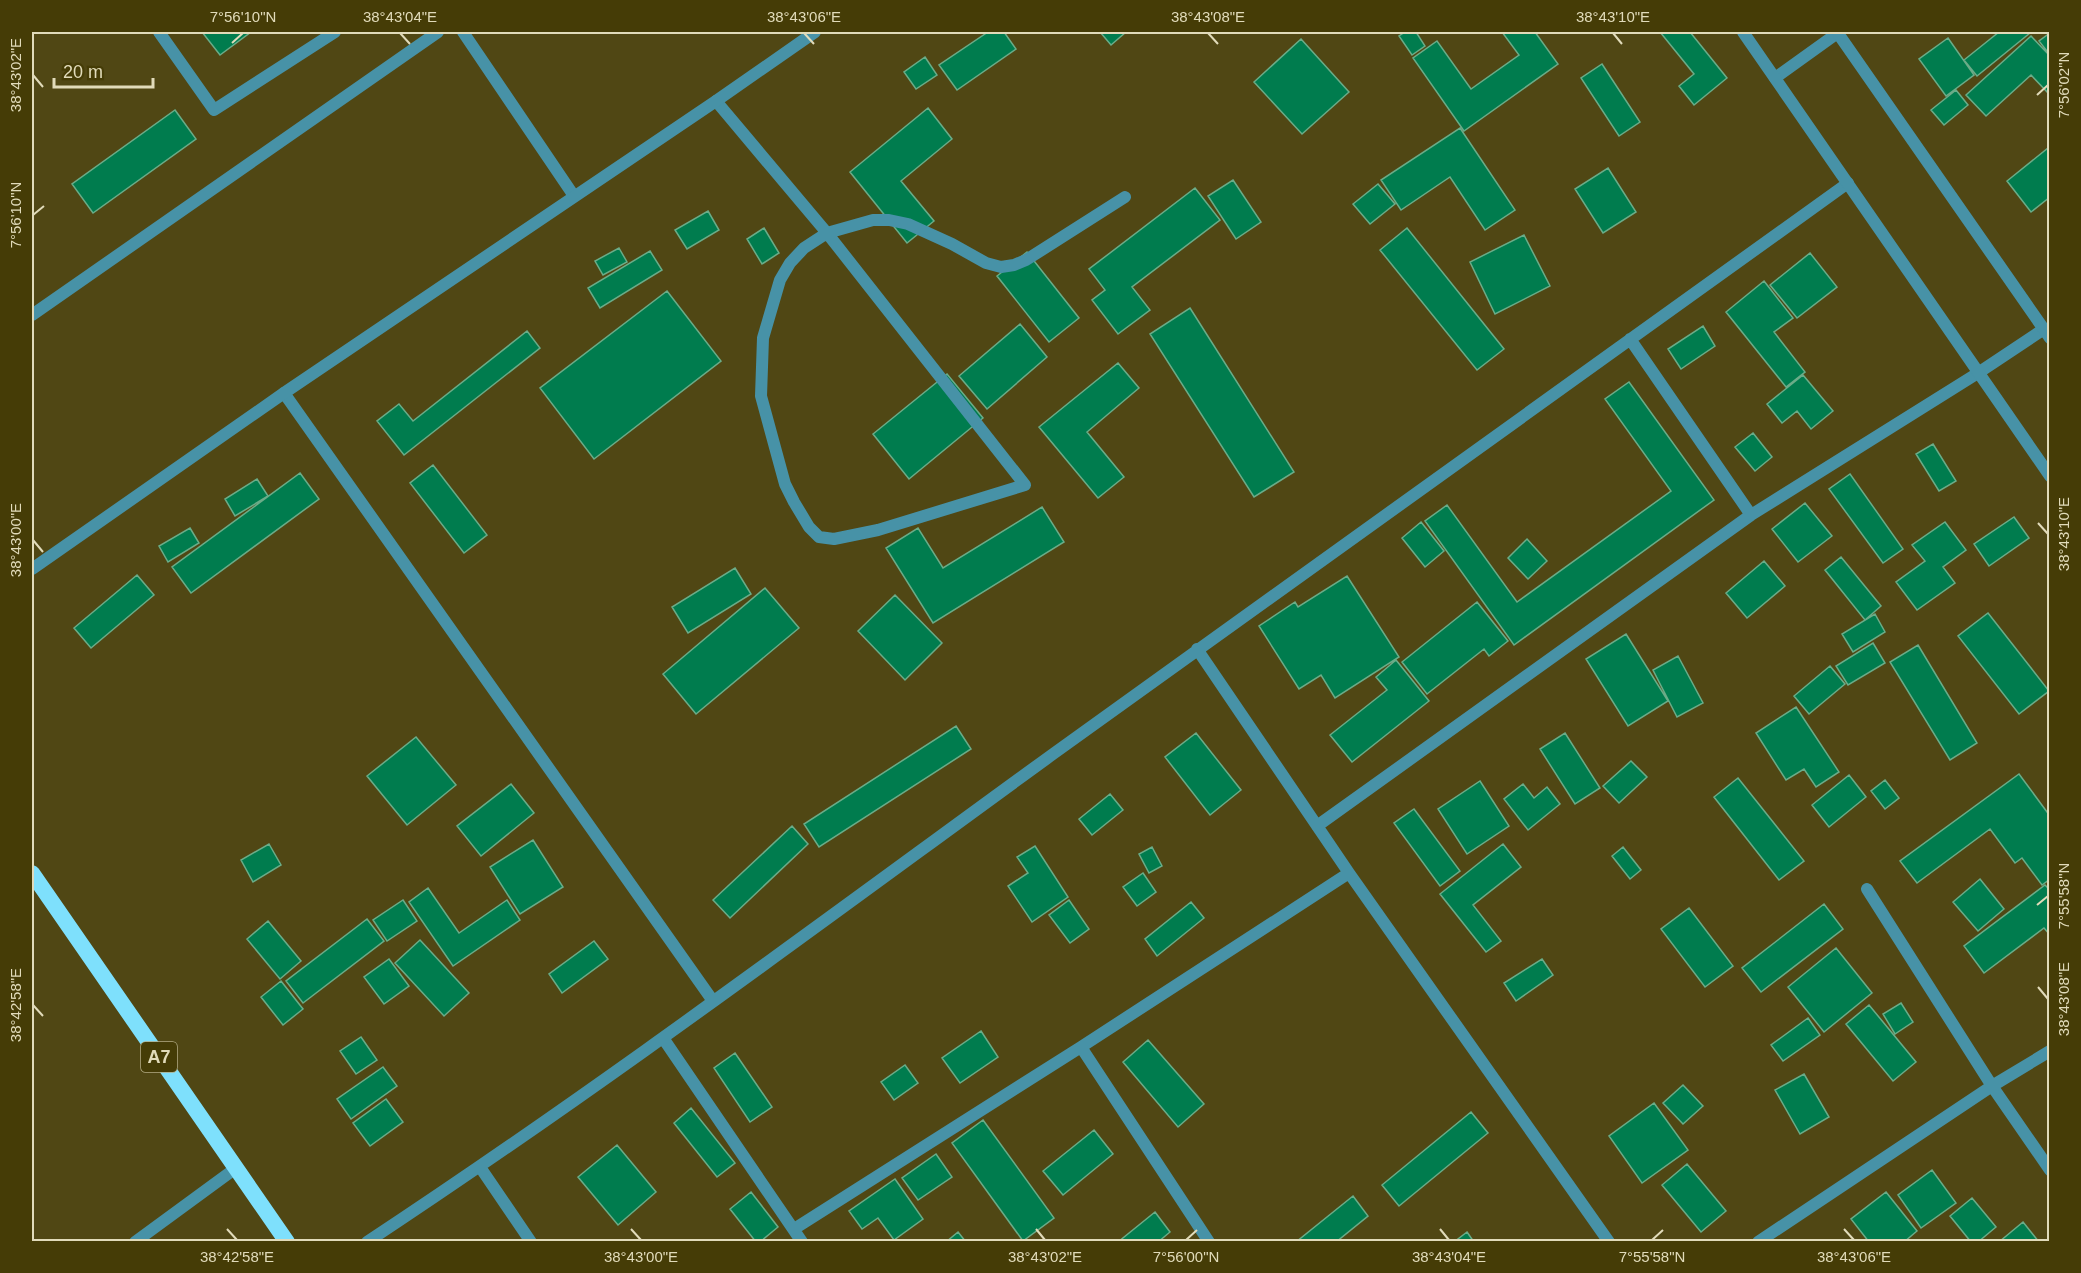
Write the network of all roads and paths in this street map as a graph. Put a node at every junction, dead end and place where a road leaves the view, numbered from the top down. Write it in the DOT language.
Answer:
graph roads {
  1 [pos="159,32"];
  2 [pos="335,32"];
  3 [pos="438,32"];
  4 [pos="463,32"];
  5 [pos="815,32"];
  6 [pos="1743,32"];
  7 [pos="1837,32"];
  8 [pos="1775,78"];
  9 [pos="716,101"];
  10 [pos="1848,183"];
  11 [pos="574,196"];
  12 [pos="1125,197"];
  13 [pos="827,233"];
  14 [pos="32,315"];
  15 [pos="2047,334"];
  16 [pos="1630,339"];
  17 [pos="1978,374"];
  18 [pos="284,393"];
  19 [pos="2049,476"];
  20 [pos="1751,515"];
  21 [pos="32,569"];
  22 [pos="1197,649"];
  23 [pos="1317,826"];
  24 [pos="1349,873"];
  25 [pos="34,882"];
  26 [pos="1868,889"];
  27 [pos="713,1001"];
  28 [pos="663,1038"];
  29 [pos="1081,1047"];
  30 [pos="2049,1051"];
  31 [pos="1992,1086"];
  32 [pos="480,1167"];
  33 [pos="236,1168"];
  34 [pos="2049,1170"];
  35 [pos="794,1229"];
  36 [pos="135,1242"];
  37 [pos="287,1242"];
  38 [pos="367,1242"];
  39 [pos="531,1242"];
  40 [pos="802,1242"];
  41 [pos="1209,1242"];
  42 [pos="1609,1242"];
  43 [pos="1758,1242"];
  1 -- 2 [label="street"];
  3 -- 14 [label="street"];
  4 -- 11 [label="street"];
  5 -- 9 [label="street"];
  6 -- 8 [label="street"];
  7 -- 8 [label="street"];
  7 -- 15 [label="street"];
  8 -- 10 [label="street"];
  9 -- 11 [label="street"];
  9 -- 13 [label="street"];
  10 -- 16 [label="street"];
  10 -- 17 [label="street"];
  11 -- 18 [label="street"];
  12 -- 13 [label="street"];
  13 -- 13 [label="street"];
  15 -- 17 [label="street"];
  16 -- 20 [label="street"];
  16 -- 22 [label="street"];
  17 -- 19 [label="street"];
  17 -- 20 [label="street"];
  18 -- 21 [label="street"];
  18 -- 27 [label="street"];
  20 -- 23 [label="street"];
  22 -- 23 [label="street"];
  22 -- 27 [label="street"];
  23 -- 24 [label="street"];
  24 -- 29 [label="street"];
  24 -- 42 [label="street"];
  25 -- 33 [label="highway, A7"];
  26 -- 31 [label="street"];
  27 -- 28 [label="street"];
  28 -- 32 [label="street"];
  28 -- 35 [label="street"];
  29 -- 35 [label="street"];
  29 -- 41 [label="street"];
  30 -- 31 [label="street"];
  31 -- 34 [label="street"];
  31 -- 43 [label="street"];
  32 -- 38 [label="street"];
  32 -- 39 [label="street"];
  33 -- 36 [label="street"];
  33 -- 37 [label="highway, A7"];
  35 -- 40 [label="street"];
}
